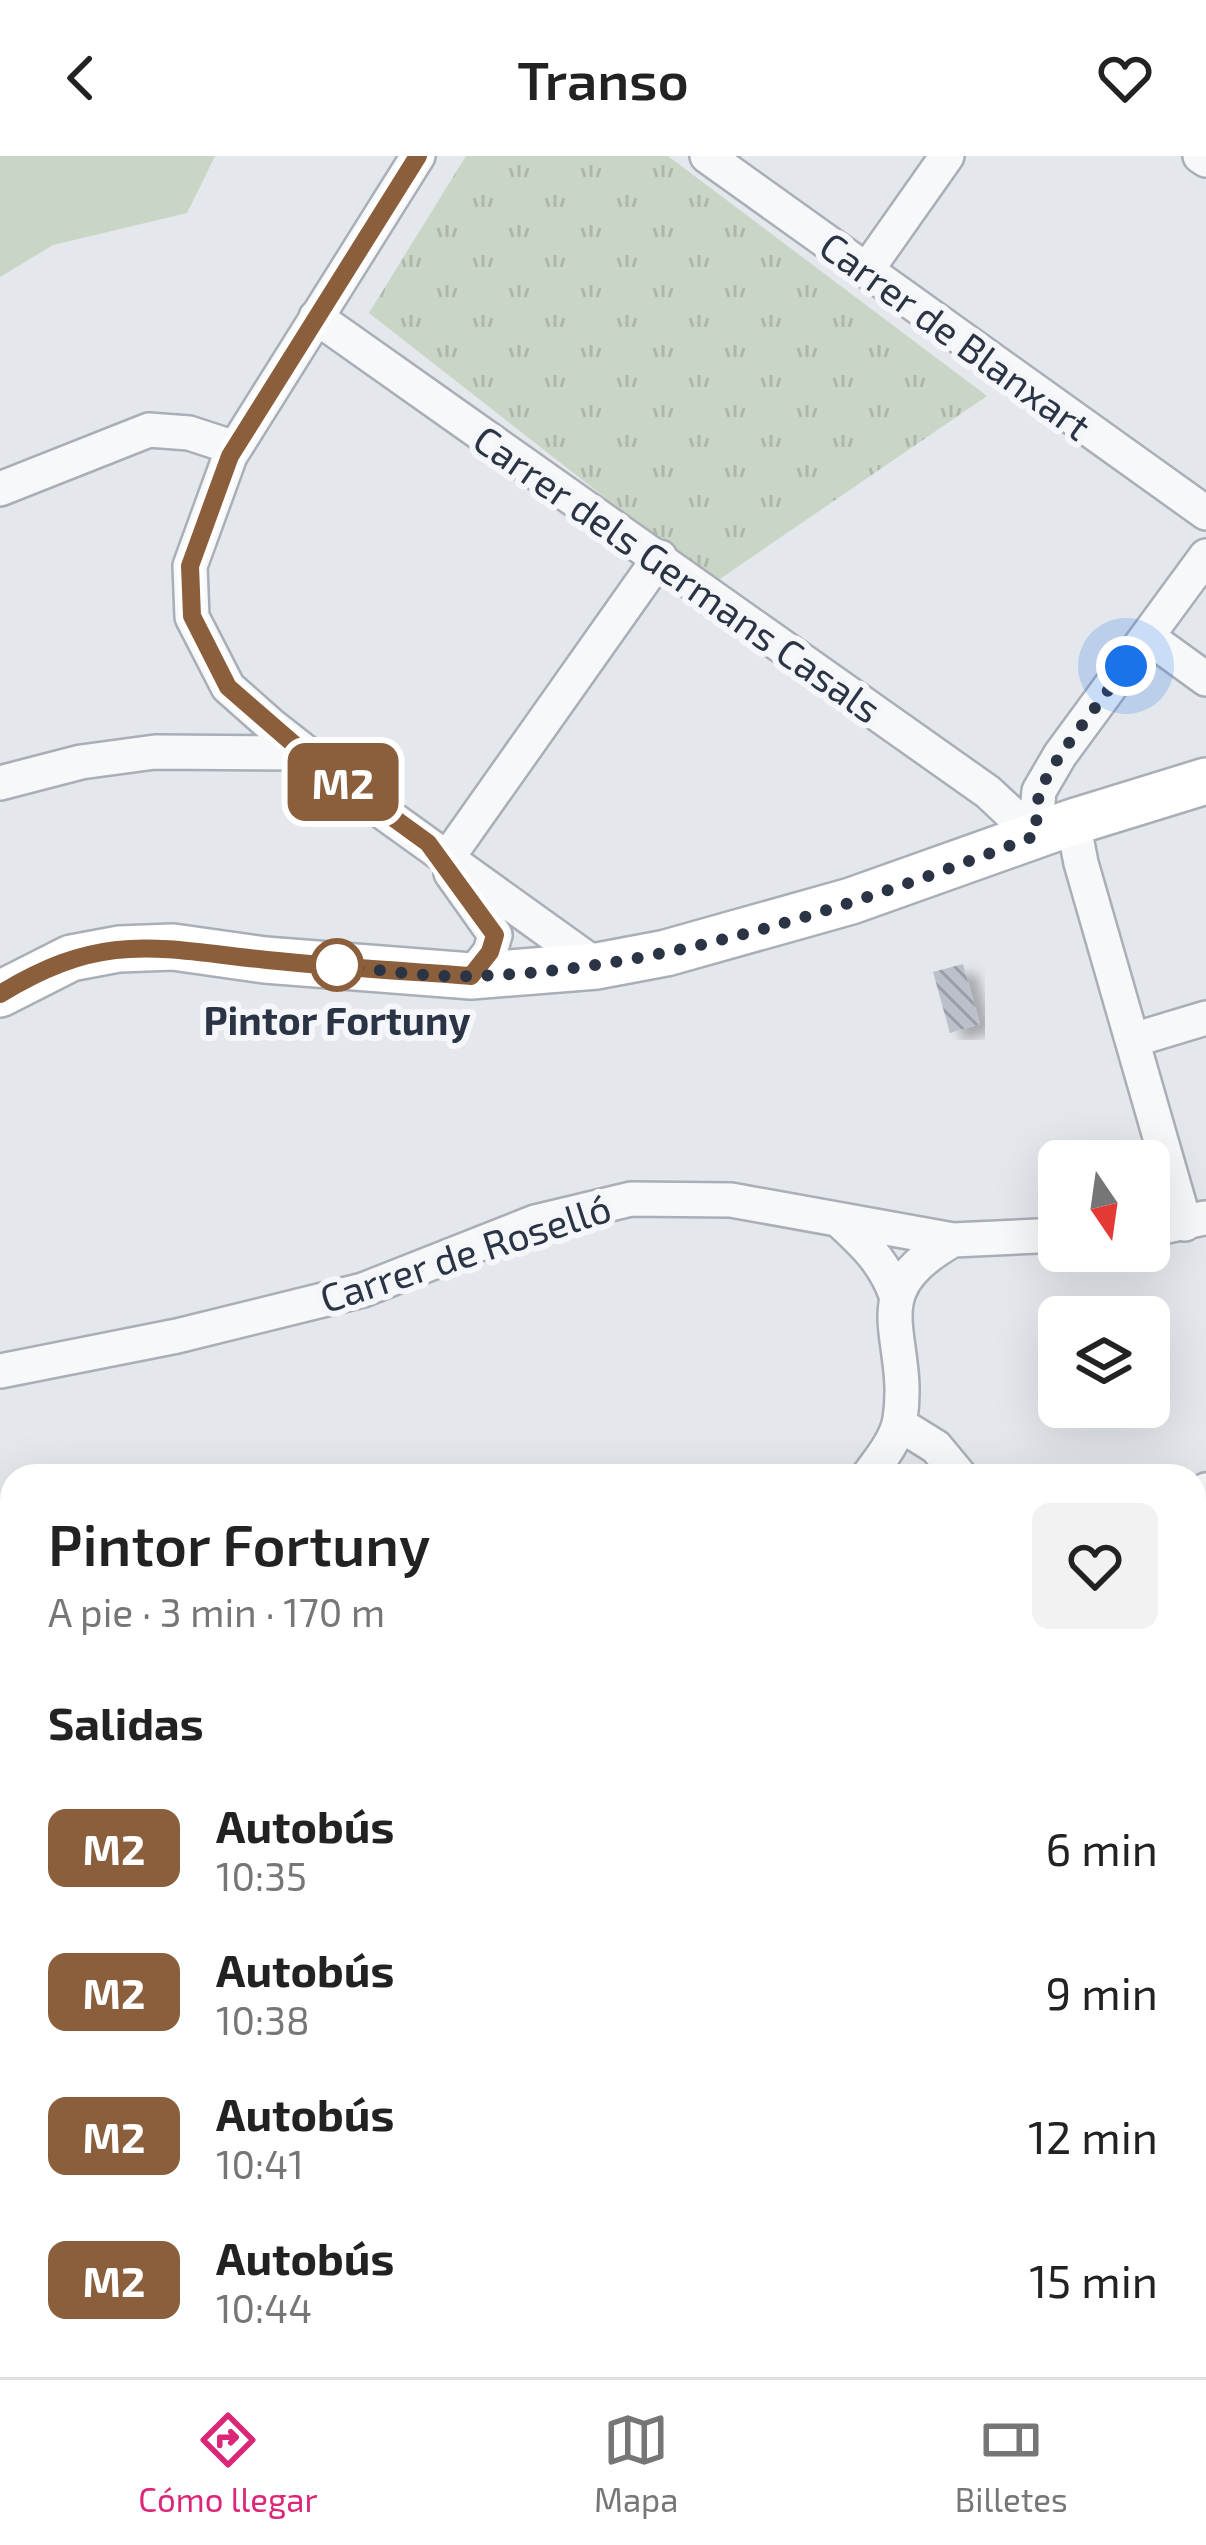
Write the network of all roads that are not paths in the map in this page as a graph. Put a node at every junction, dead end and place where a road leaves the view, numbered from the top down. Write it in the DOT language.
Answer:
graph roads {
  1 [pos="418,156"];
  2 [pos="707,156"];
  3 [pos="946,156"];
  4 [pos="866,271"];
  5 [pos="316,317"];
  6 [pos="235,448"];
  7 [pos="0,489"];
  8 [pos="1206,513"];
  9 [pos="1206,556"];
  10 [pos="660,557"];
  11 [pos="1148,637"];
  12 [pos="1201,676"];
  13 [pos="304,753"];
  14 [pos="1206,781"];
  15 [pos="0,782"];
  16 [pos="1054,829"];
  17 [pos="438,850"];
  18 [pos="597,967"];
  19 [pos="471,976"];
  20 [pos="0,994"];
  21 [pos="1206,1018"];
  22 [pos="1132,1040"];
  23 [pos="838,1220"];
  24 [pos="1196,1221"];
  25 [pos="1038,1236"];
  26 [pos="953,1240"];
  27 [pos="896,1295"];
  28 [pos="0,1371"];
  29 [pos="899,1424"];
  30 [pos="875,1464"];
  31 [pos="950,1464"];
  1 -- 5 [label="street"];
  2 -- 4 [label="street, Carrer de Blanxart"];
  3 -- 4 [label="street"];
  4 -- 8 [label="street, Carrer de Blanxart"];
  5 -- 6 [label="street"];
  5 -- 10 [label="street, Carrer dels Germans Casals"];
  6 -- 7 [label="street"];
  6 -- 13 [label="street"];
  9 -- 11 [label="street"];
  10 -- 16 [label="street, Carrer dels Germans Casals"];
  10 -- 17 [label="street"];
  11 -- 12 [label="street"];
  11 -- 16 [label="street"];
  13 -- 15 [label="street"];
  13 -- 17 [label="street"];
  14 -- 16 [label="street"];
  16 -- 18 [label="street"];
  16 -- 22 [label="street"];
  17 -- 18 [label="street"];
  17 -- 19 [label="street"];
  18 -- 19 [label="street"];
  19 -- 20 [label="street"];
  21 -- 22 [label="street"];
  22 -- 24 [label="street"];
  23 -- 26 [label="street, Carrer de Roselló"];
  23 -- 27 [label="street"];
  23 -- 28 [label="street, Carrer de Roselló"];
  25 -- 26 [label="street, Carrer de Roselló"];
  26 -- 27 [label="street"];
  27 -- 29 [label="street"];
  29 -- 30 [label="street"];
  29 -- 31 [label="street"];
}
